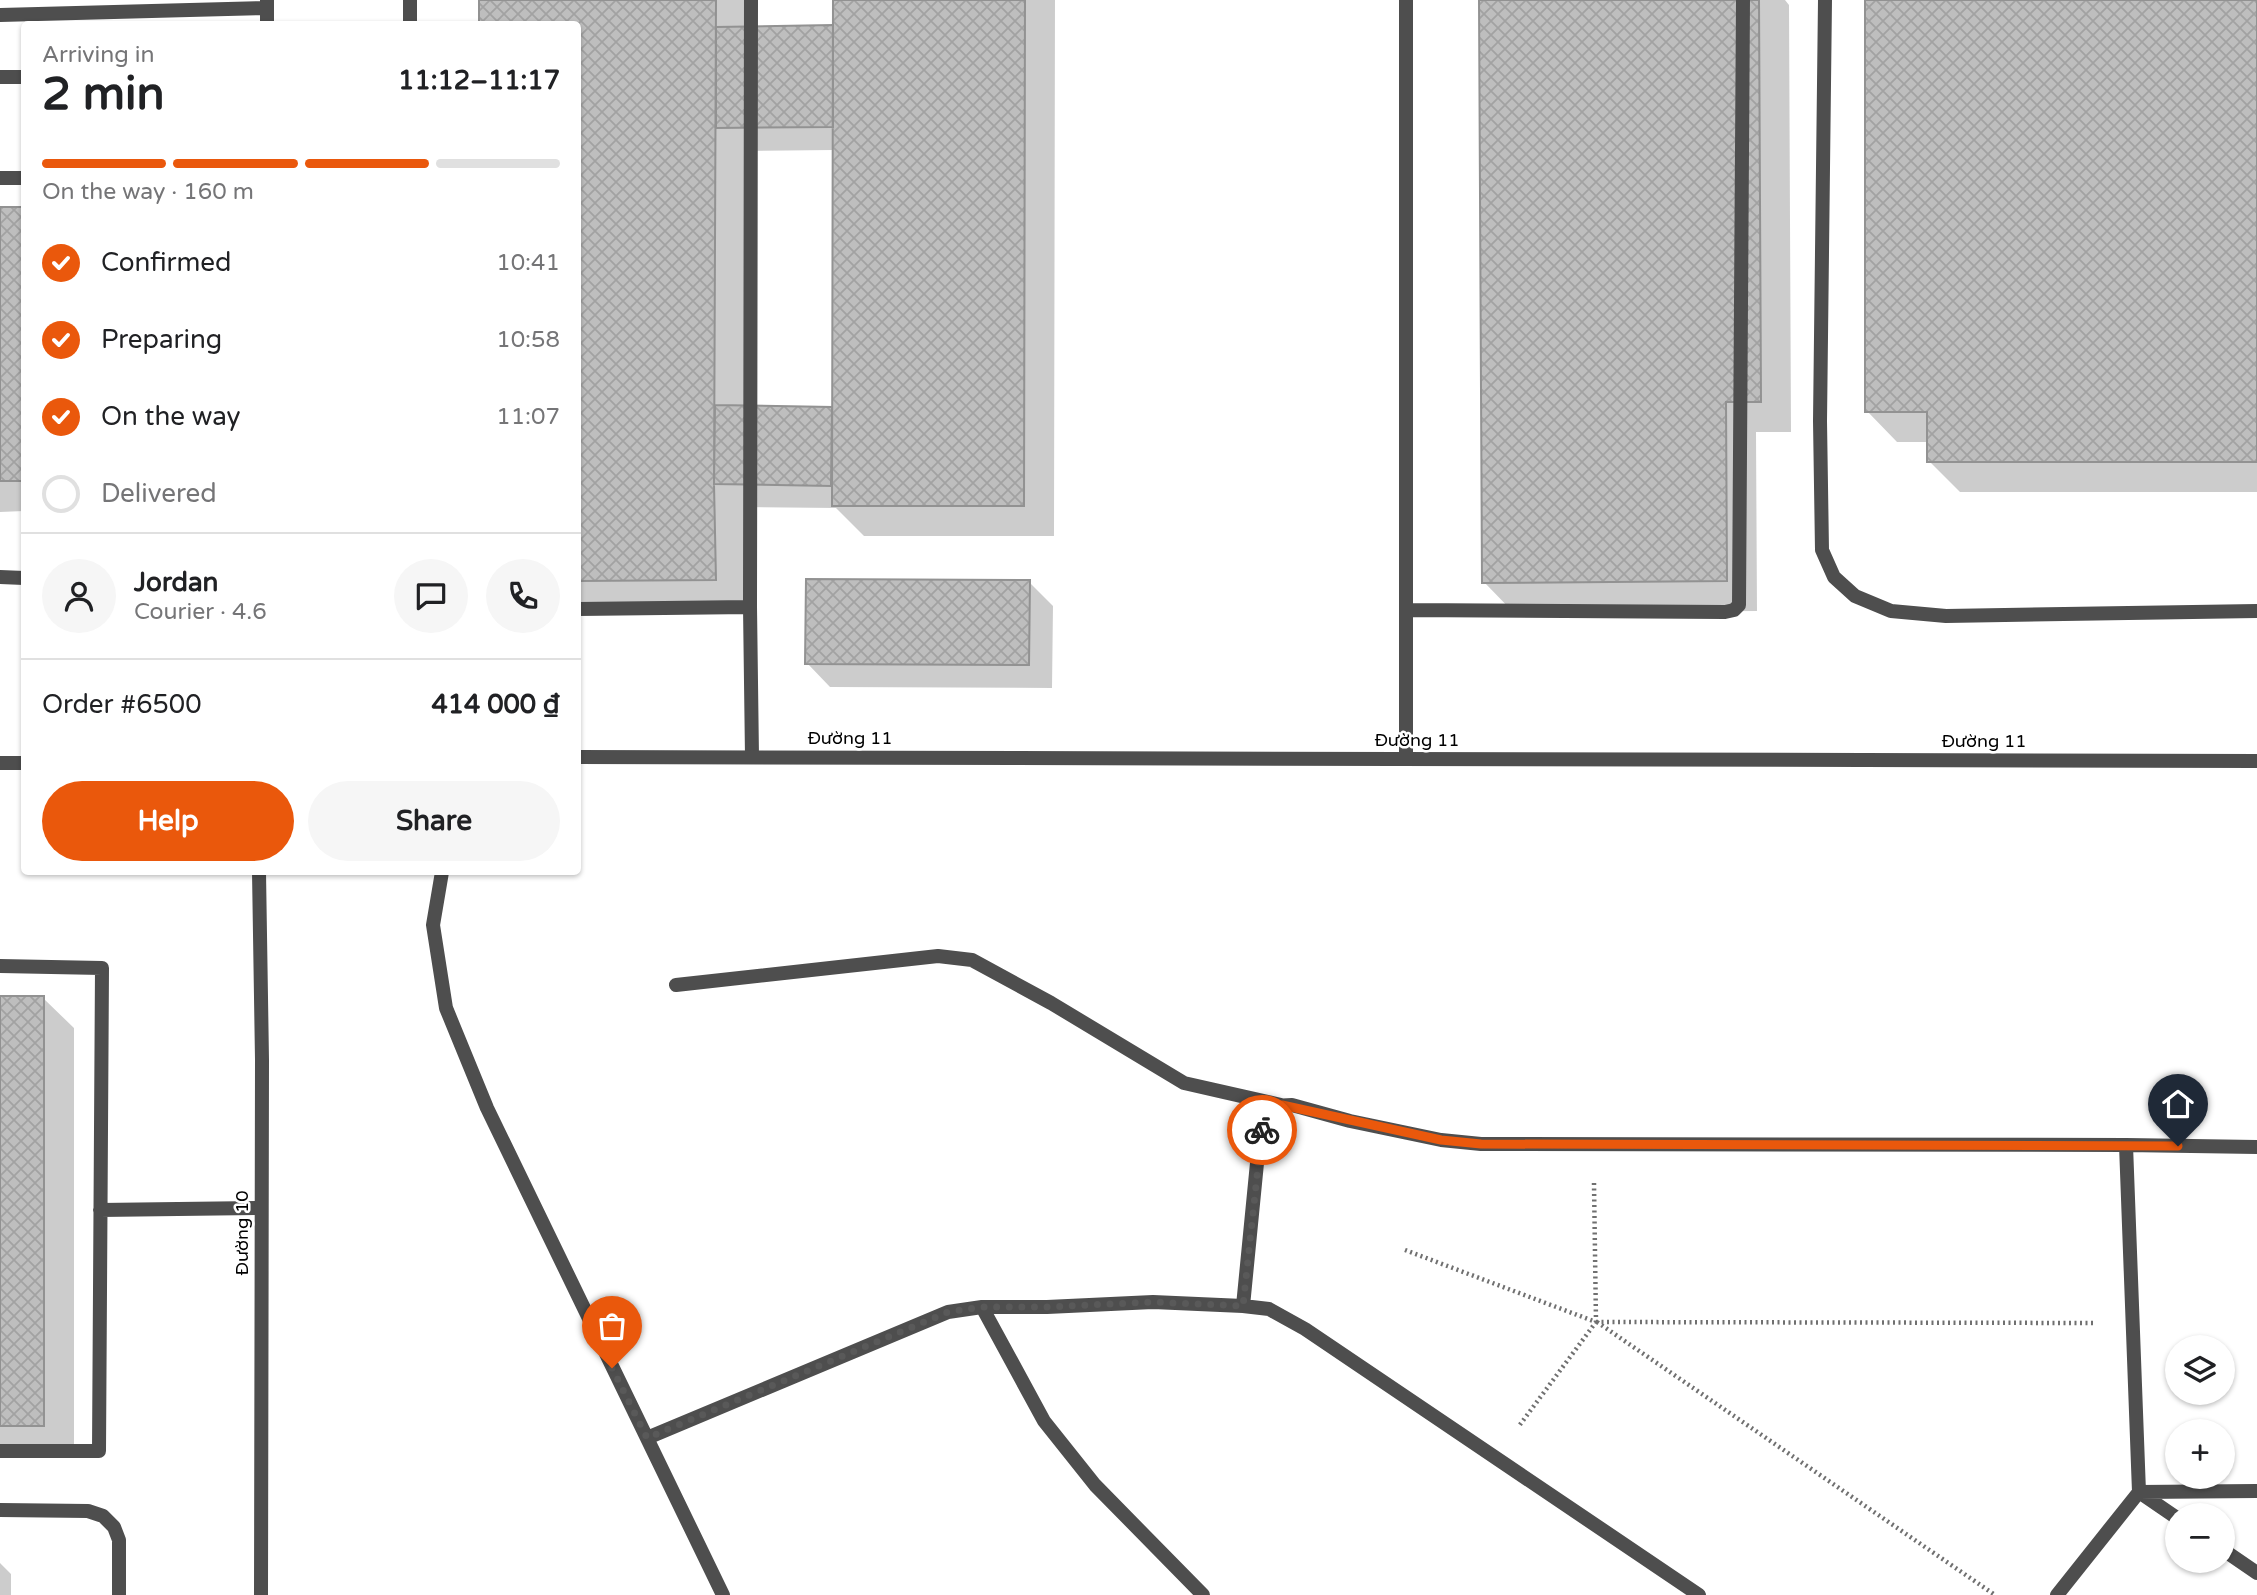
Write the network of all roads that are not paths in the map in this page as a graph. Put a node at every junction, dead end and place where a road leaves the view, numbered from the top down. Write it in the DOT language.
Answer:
graph roads {
  1 [pos="410,0"];
  2 [pos="751,0"];
  3 [pos="1406,0"];
  4 [pos="1743,0"];
  5 [pos="1825,0"];
  6 [pos="267,4"];
  7 [pos="0,15"];
  8 [pos="410,21"];
  9 [pos="21,76"];
  10 [pos="0,77"];
  11 [pos="0,178"];
  12 [pos="21,178"];
  13 [pos="0,577"];
  14 [pos="21,578"];
  15 [pos="750,607"];
  16 [pos="581,609"];
  17 [pos="1406,610"];
  18 [pos="2257,611"];
  19 [pos="581,757"];
  20 [pos="752,757"];
  21 [pos="1406,759"];
  22 [pos="2257,761"];
  23 [pos="0,763"];
  24 [pos="21,763"];
  25 [pos="259,875"];
  26 [pos="441,875"];
  27 [pos="0,966"];
  28 [pos="676,985"];
  29 [pos="1282,1105"];
  30 [pos="2126,1145"];
  31 [pos="2257,1147"];
  32 [pos="261,1208"];
  33 [pos="100,1210"];
  34 [pos="1243,1306"];
  35 [pos="982,1307"];
  36 [pos="647,1438"];
  37 [pos="0,1451"];
  38 [pos="2257,1491"];
  39 [pos="2139,1492"];
  40 [pos="0,1510"];
  41 [pos="2165,1510"];
  42 [pos="2235,1558"];
  43 [pos="2257,1573"];
  44 [pos="119,1595"];
  45 [pos="261,1595"];
  46 [pos="723,1595"];
  47 [pos="1203,1595"];
  48 [pos="1699,1595"];
  49 [pos="2057,1595"];
  1 -- 8 [label="street"];
  2 -- 15 [label="street"];
  3 -- 17 [label="street"];
  4 -- 17 [label="street"];
  5 -- 18 [label="street"];
  6 -- 7 [label="street"];
  9 -- 10 [label="street"];
  11 -- 12 [label="street"];
  13 -- 14 [label="street"];
  15 -- 16 [label="street"];
  15 -- 20 [label="street"];
  17 -- 21 [label="street"];
  19 -- 20 [label="street, Đường 11"];
  20 -- 21 [label="street, Đường 11"];
  21 -- 22 [label="street, Đường 11"];
  23 -- 24 [label="street"];
  25 -- 32 [label="street, Đường 10"];
  26 -- 36 [label="street"];
  27 -- 33 [label="street"];
  28 -- 29 [label="street"];
  29 -- 30 [label="street"];
  29 -- 34 [label="street"];
  30 -- 31 [label="street"];
  30 -- 39 [label="street"];
  32 -- 33 [label="street"];
  32 -- 45 [label="street, Đường 10"];
  33 -- 37 [label="street"];
  34 -- 35 [label="street"];
  34 -- 48 [label="street"];
  35 -- 36 [label="street"];
  35 -- 47 [label="street"];
  36 -- 46 [label="street"];
  38 -- 39 [label="street"];
  39 -- 41 [label="street"];
  39 -- 49 [label="street"];
  40 -- 44 [label="street"];
  42 -- 43 [label="street"];
}
